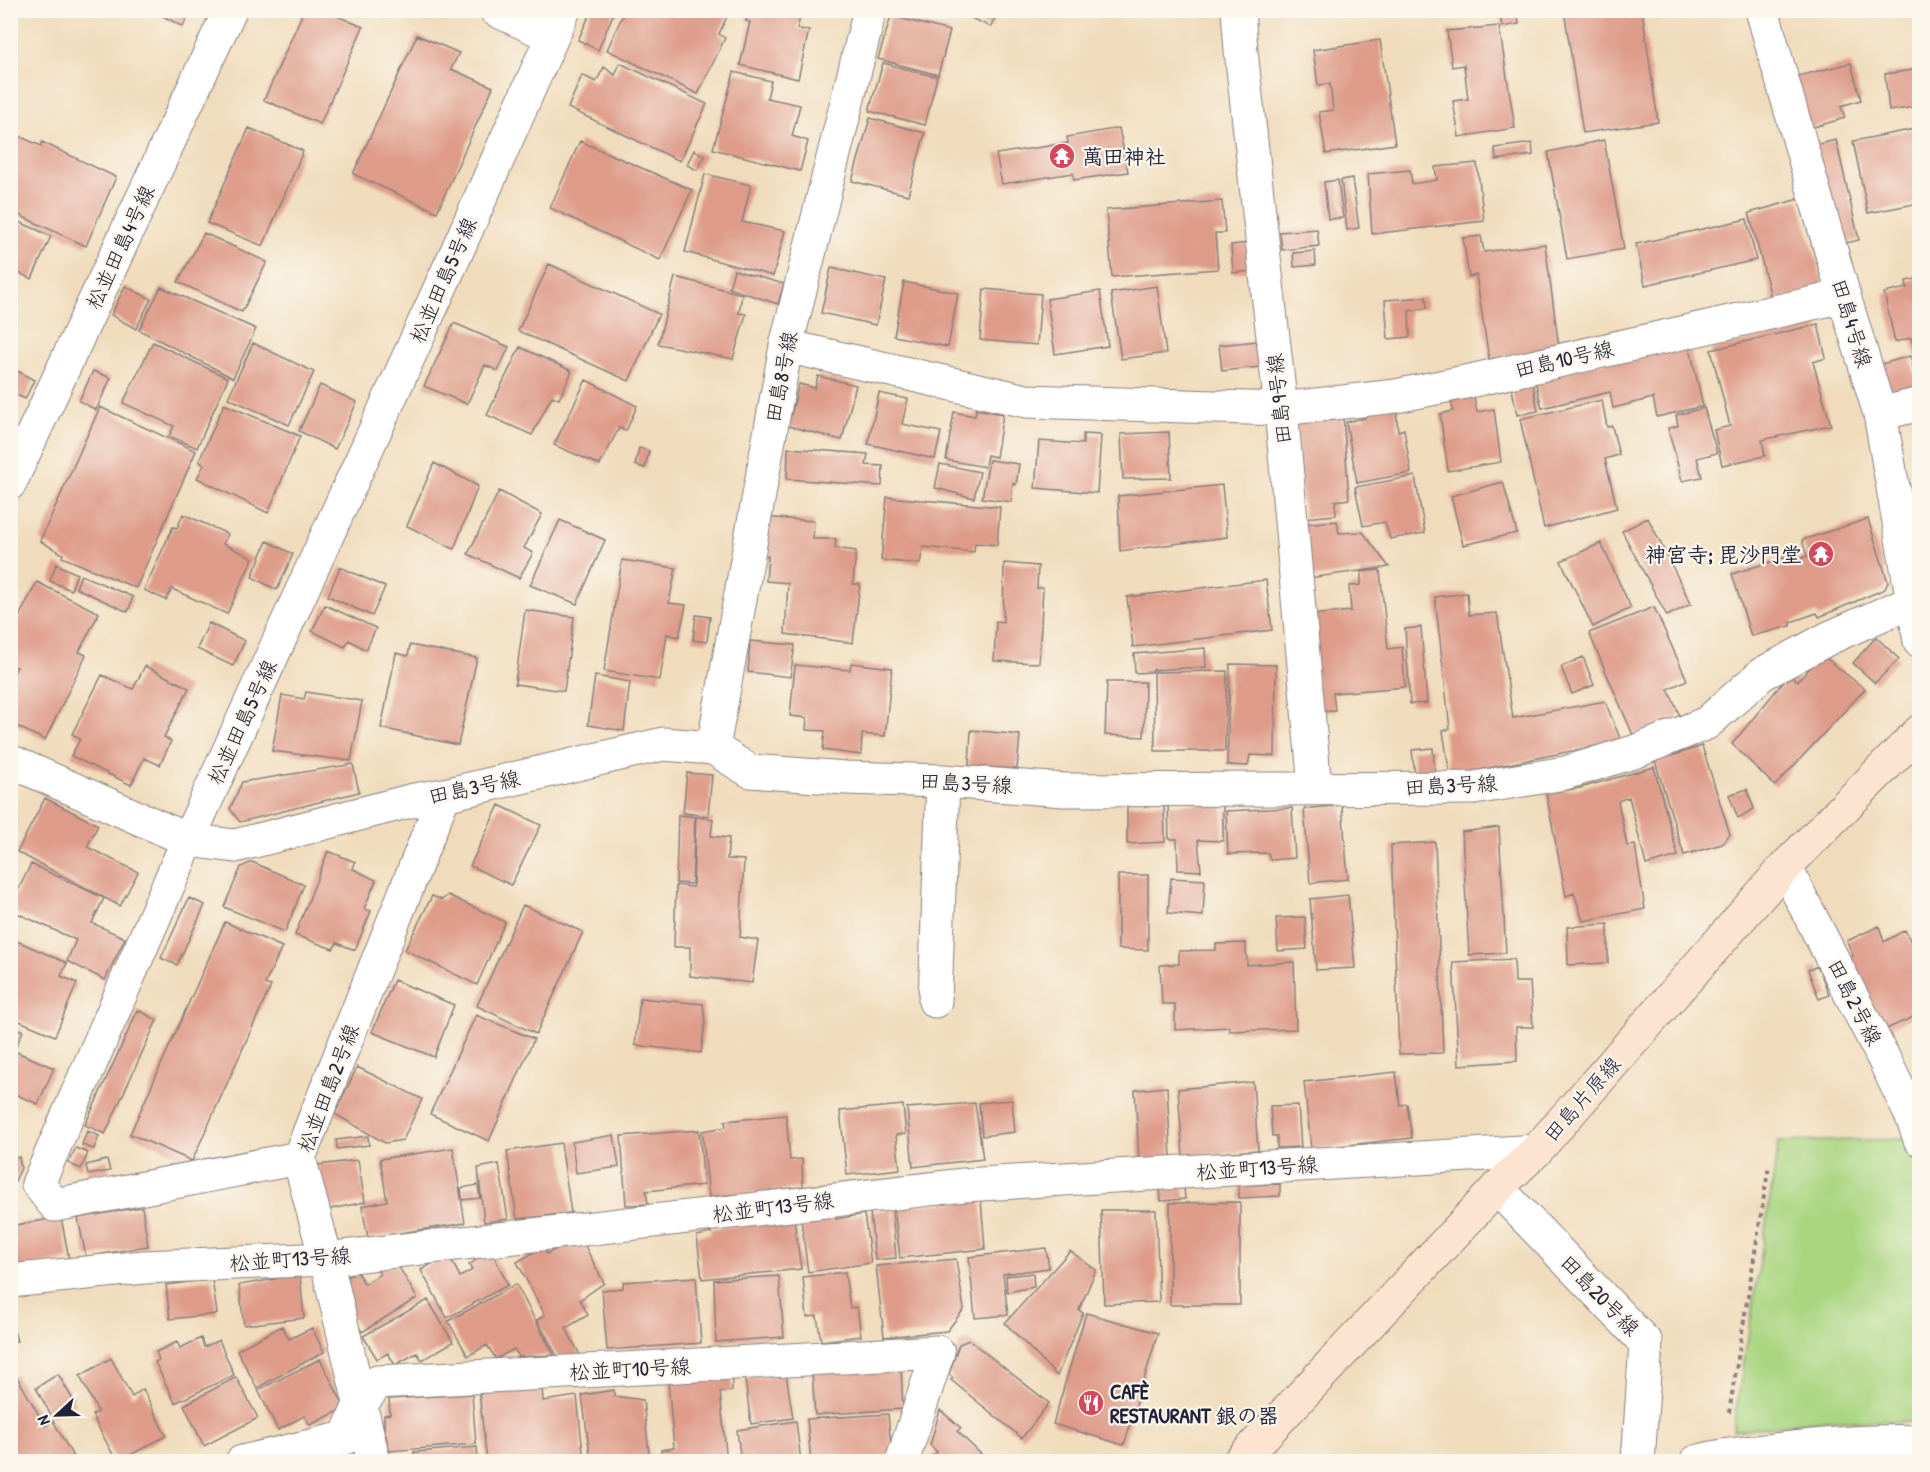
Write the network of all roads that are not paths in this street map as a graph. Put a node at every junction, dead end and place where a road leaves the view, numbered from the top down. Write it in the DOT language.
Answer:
graph roads {
  1 [pos="230,10"];
  2 [pos="496,10"];
  3 [pos="870,10"];
  4 [pos="1238,10"];
  5 [pos="1762,10"];
  6 [pos="558,23"];
  7 [pos="1844,296"];
  8 [pos="786,346"];
  9 [pos="1920,404"];
  10 [pos="1281,410"];
  11 [pos="1880,414"];
  12 [pos="10,483"];
  13 [pos="1912,602"];
  14 [pos="1920,641"];
  15 [pos="1920,731"];
  16 [pos="713,748"];
  17 [pos="10,761"];
  18 [pos="942,781"];
  19 [pos="1315,789"];
  20 [pos="444,795"];
  21 [pos="188,840"];
  22 [pos="1785,867"];
  23 [pos="935,1001"];
  24 [pos="1917,1125"];
  25 [pos="1536,1150"];
  26 [pos="299,1158"];
  27 [pos="1497,1188"];
  28 [pos="326,1258"];
  29 [pos="10,1281"];
  30 [pos="360,1405"];
  31 [pos="1920,1442"];
  32 [pos="1710,1458"];
  33 [pos="242,1461"];
  34 [pos="375,1461"];
  35 [pos="902,1461"];
  36 [pos="1239,1461"];
  37 [pos="1638,1461"];
  1 -- 12 [label="street, 松並田島4号線"];
  2 -- 6 [label="street"];
  3 -- 8 [label="street, 田島8号線"];
  4 -- 10 [label="street, 田島9号線"];
  5 -- 7 [label="street, 田島4号線"];
  6 -- 21 [label="street, 松並田島5号線"];
  7 -- 10 [label="street, 田島10号線"];
  7 -- 11 [label="street, 田島4号線"];
  8 -- 10 [label="street, 田島10号線"];
  8 -- 16 [label="street, 田島8号線"];
  9 -- 11 [label="street"];
  10 -- 19 [label="street, 田島9号線"];
  11 -- 13 [label="street, 田島4号線"];
  13 -- 14 [label="street, 田島4号線"];
  13 -- 19 [label="street, 田島3号線"];
  15 -- 22 [label="main road, 田島片原線"];
  16 -- 18 [label="street, 田島3号線"];
  16 -- 20 [label="street, 田島3号線"];
  17 -- 21 [label="street, 田島3号線"];
  18 -- 19 [label="street, 田島3号線"];
  18 -- 23 [label="street"];
  20 -- 21 [label="street, 田島3号線"];
  20 -- 26 [label="street, 松並田島2号線"];
  21 -- 26 [label="street, 松並田島5号線"];
  22 -- 24 [label="street, 田島2号線"];
  22 -- 25 [label="main road, 田島片原線"];
  25 -- 27 [label="main road, 田島片原線"];
  25 -- 28 [label="street, 松並町13号線"];
  26 -- 28 [label="street, 松並田島2号線"];
  27 -- 36 [label="main road, 田島片原線"];
  27 -- 37 [label="street, 田島20号線"];
  28 -- 29 [label="street, 松並町13号線"];
  28 -- 30 [label="street, 松並田島2号線"];
  30 -- 33 [label="street, 松並町10号線"];
  30 -- 34 [label="street, 松並田島2号線"];
  30 -- 35 [label="street, 松並町10号線"];
  31 -- 32 [label="street"];
}
